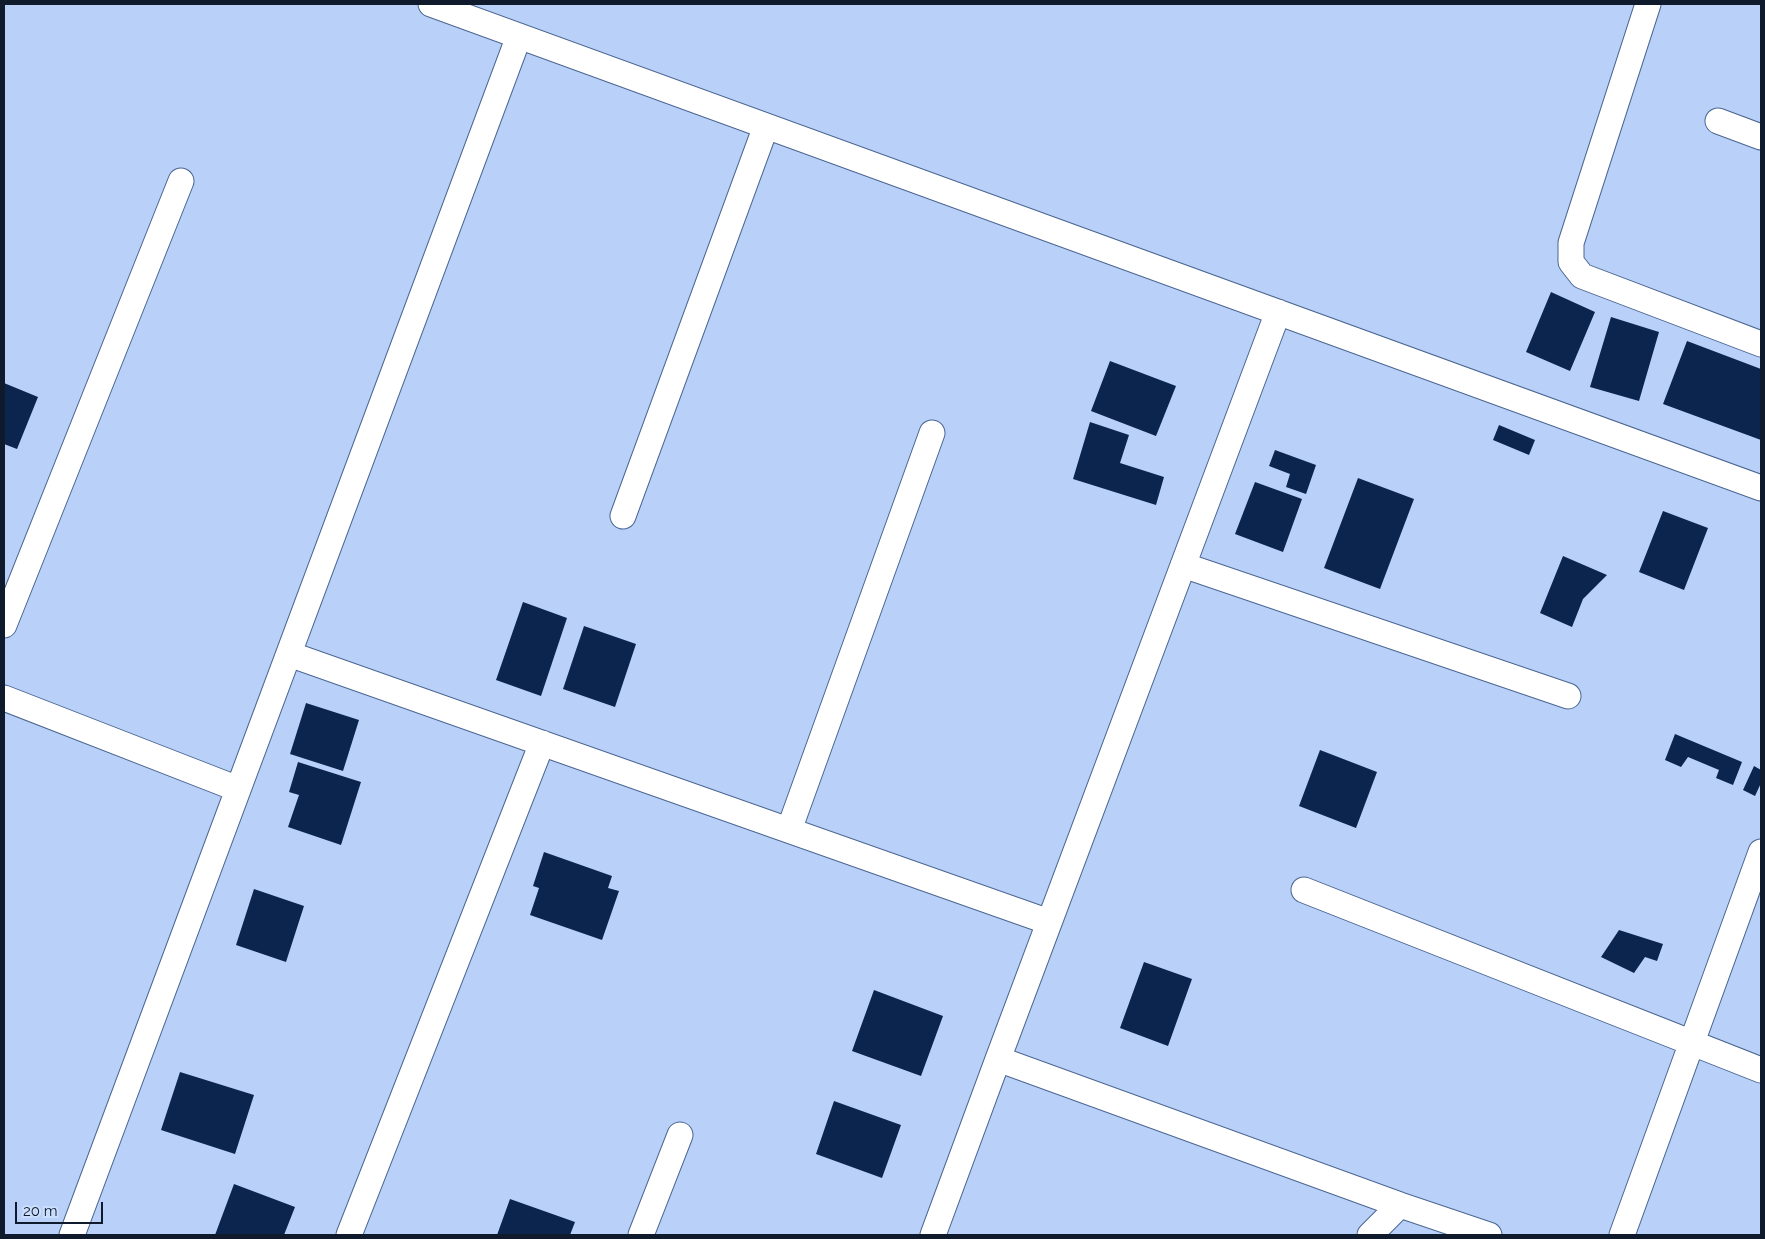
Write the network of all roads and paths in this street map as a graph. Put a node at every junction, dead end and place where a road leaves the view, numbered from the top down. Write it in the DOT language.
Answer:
graph roads {
  1 [pos="431,4"];
  2 [pos="1648,4"];
  3 [pos="519,36"];
  4 [pos="1718,121"];
  5 [pos="766,126"];
  6 [pos="1761,137"];
  7 [pos="181,181"];
  8 [pos="1278,312"];
  9 [pos="1761,344"];
  10 [pos="932,433"];
  11 [pos="1761,488"];
  12 [pos="623,516"];
  13 [pos="1183,565"];
  14 [pos="4,625"];
  15 [pos="289,654"];
  16 [pos="1568,696"];
  17 [pos="4,698"];
  18 [pos="542,743"];
  19 [pos="238,789"];
  20 [pos="788,830"];
  21 [pos="1761,852"];
  22 [pos="1304,890"];
  23 [pos="1049,922"];
  24 [pos="1692,1043"];
  25 [pos="998,1059"];
  26 [pos="1761,1070"];
  27 [pos="680,1135"];
  28 [pos="1400,1204"];
  29 [pos="72,1235"];
  30 [pos="349,1235"];
  31 [pos="641,1235"];
  32 [pos="934,1235"];
  33 [pos="1370,1235"];
  34 [pos="1489,1235"];
  35 [pos="1622,1235"];
  1 -- 3 [label="street"];
  2 -- 9 [label="street"];
  3 -- 5 [label="street"];
  3 -- 15 [label="street"];
  4 -- 6 [label="street"];
  5 -- 8 [label="street"];
  5 -- 12 [label="street"];
  7 -- 14 [label="street"];
  8 -- 11 [label="street"];
  8 -- 13 [label="street"];
  10 -- 20 [label="street"];
  13 -- 16 [label="street"];
  13 -- 23 [label="street"];
  15 -- 18 [label="street"];
  15 -- 19 [label="street"];
  17 -- 19 [label="street"];
  18 -- 20 [label="street"];
  18 -- 30 [label="street"];
  19 -- 29 [label="street"];
  20 -- 23 [label="street"];
  21 -- 24 [label="street"];
  22 -- 24 [label="street"];
  23 -- 25 [label="street"];
  24 -- 26 [label="street"];
  24 -- 35 [label="street"];
  25 -- 28 [label="street"];
  25 -- 32 [label="street"];
  27 -- 31 [label="street"];
  28 -- 33 [label="street"];
  28 -- 34 [label="street"];
}
